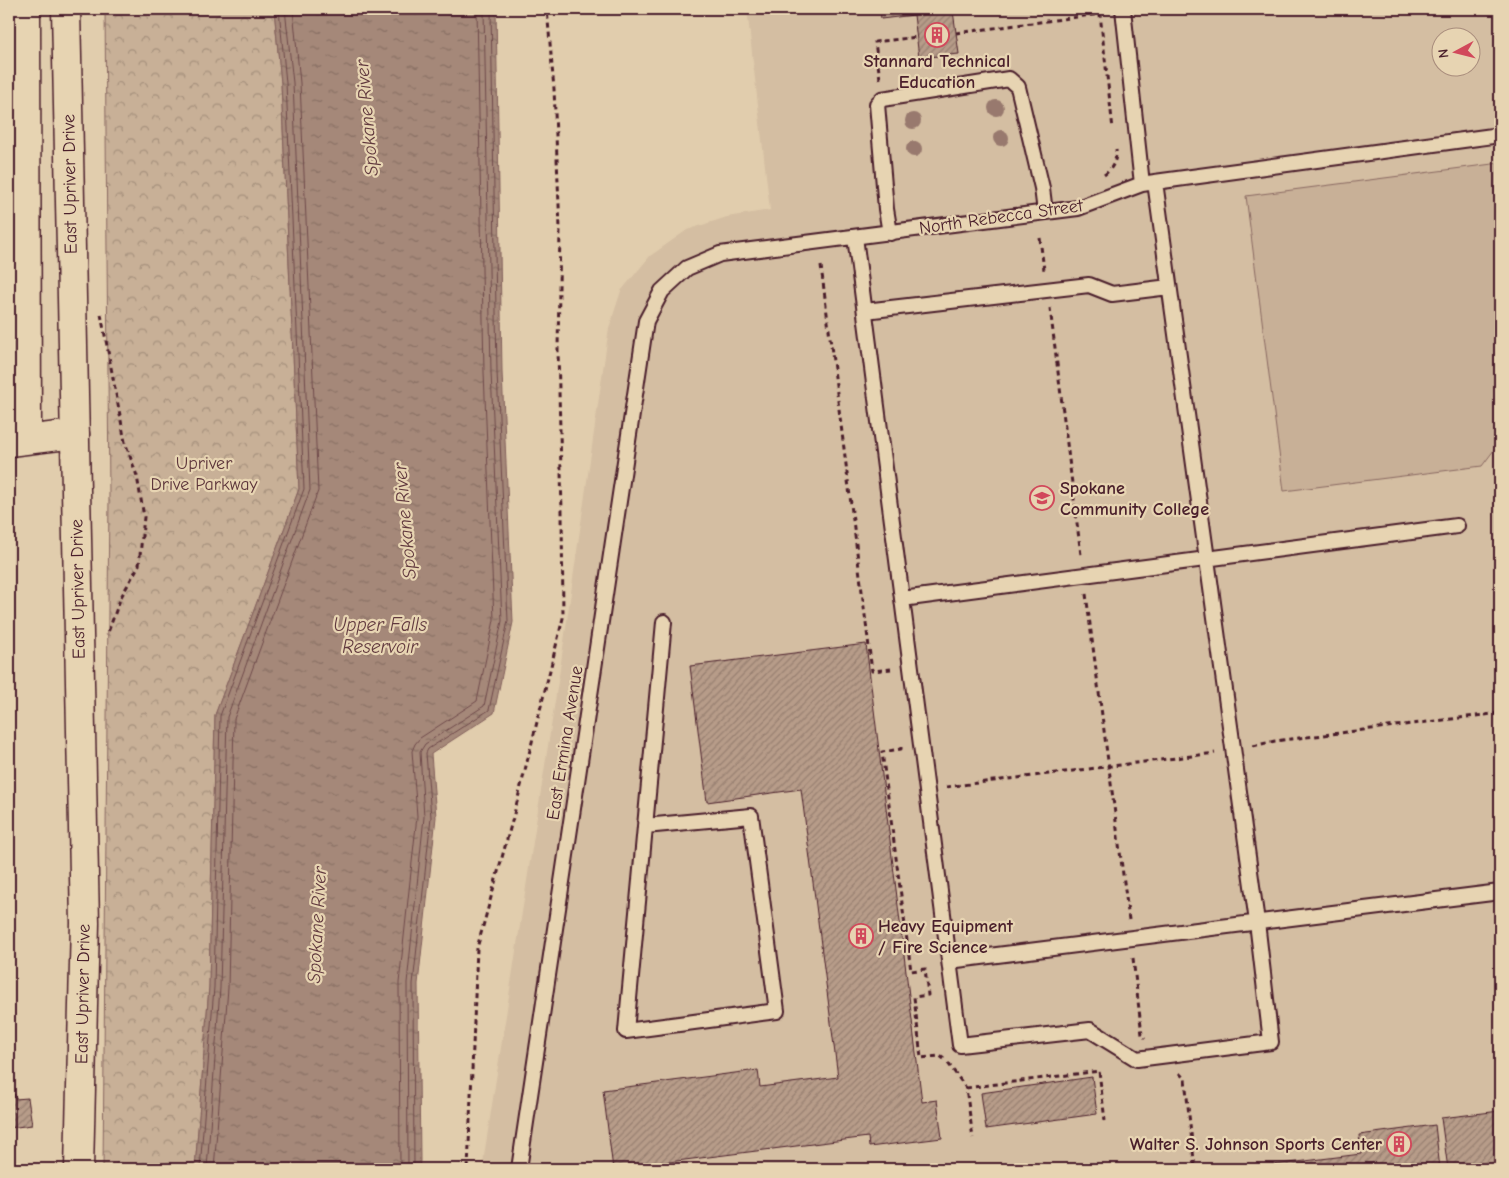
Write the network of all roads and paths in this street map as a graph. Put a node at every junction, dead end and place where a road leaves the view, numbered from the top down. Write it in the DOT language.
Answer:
graph roads {
  1 [pos="26,9"];
  2 [pos="66,9"];
  3 [pos="546,9"];
  4 [pos="1123,9"];
  5 [pos="956,33"];
  6 [pos="917,37"];
  7 [pos="882,99"];
  8 [pos="1114,135"];
  9 [pos="1500,135"];
  10 [pos="1115,145"];
  11 [pos="1100,179"];
  12 [pos="1149,183"];
  13 [pos="1045,212"];
  14 [pos="890,233"];
  15 [pos="855,237"];
  16 [pos="1040,238"];
  17 [pos="821,266"];
  18 [pos="1169,287"];
  19 [pos="1047,290"];
  20 [pos="865,311"];
  21 [pos="646,321"];
  22 [pos="75,434"];
  23 [pos="18,440"];
  24 [pos="1456,526"];
  25 [pos="1206,559"];
  26 [pos="1084,575"];
  27 [pos="902,599"];
  28 [pos="664,622"];
  29 [pos="892,678"];
  30 [pos="900,740"];
  31 [pos="645,826"];
  32 [pos="1500,892"];
  33 [pos="1257,922"];
  34 [pos="1131,938"];
  35 [pos="949,961"];
  36 [pos="1161,1056"];
  37 [pos="966,1088"];
  38 [pos="1105,1121"];
  39 [pos="973,1138"];
  40 [pos="79,1169"];
  41 [pos="468,1169"];
  42 [pos="519,1169"];
  43 [pos="1195,1169"];
  1 -- 23 [label="street"];
  2 -- 22 [label="street, East Upriver Drive"];
  3 -- 41 [label="path"];
  4 -- 12 [label="lane"];
  5 -- 8 [label="path"];
  6 -- 7 [label="path"];
  7 -- 13 [label="lane"];
  7 -- 14 [label="lane"];
  9 -- 12 [label="lane, North Rebecca Street"];
  10 -- 11 [label="path"];
  12 -- 13 [label="lane, North Rebecca Street"];
  12 -- 18 [label="lane"];
  13 -- 14 [label="lane, North Rebecca Street"];
  14 -- 15 [label="lane, North Rebecca Street"];
  15 -- 20 [label="lane"];
  15 -- 21 [label="lane, North Rebecca Street"];
  16 -- 19 [label="path"];
  17 -- 29 [label="path"];
  18 -- 19 [label="lane"];
  18 -- 25 [label="lane"];
  19 -- 20 [label="lane"];
  19 -- 26 [label="path"];
  20 -- 27 [label="lane"];
  21 -- 42 [label="lane, East Ermina Avenue"];
  22 -- 23 [label="street"];
  22 -- 40 [label="street, East Upriver Drive"];
  24 -- 25 [label="lane"];
  25 -- 26 [label="lane"];
  25 -- 33 [label="lane"];
  26 -- 27 [label="lane"];
  26 -- 34 [label="path"];
  27 -- 35 [label="lane"];
  28 -- 31 [label="lane"];
  30 -- 37 [label="path"];
  31 -- 31 [label="lane"];
  32 -- 33 [label="lane"];
  33 -- 34 [label="lane"];
  33 -- 36 [label="lane"];
  34 -- 35 [label="lane"];
  34 -- 36 [label="path"];
  35 -- 36 [label="lane"];
  36 -- 43 [label="path"];
  37 -- 38 [label="path"];
  37 -- 39 [label="path"];
}
